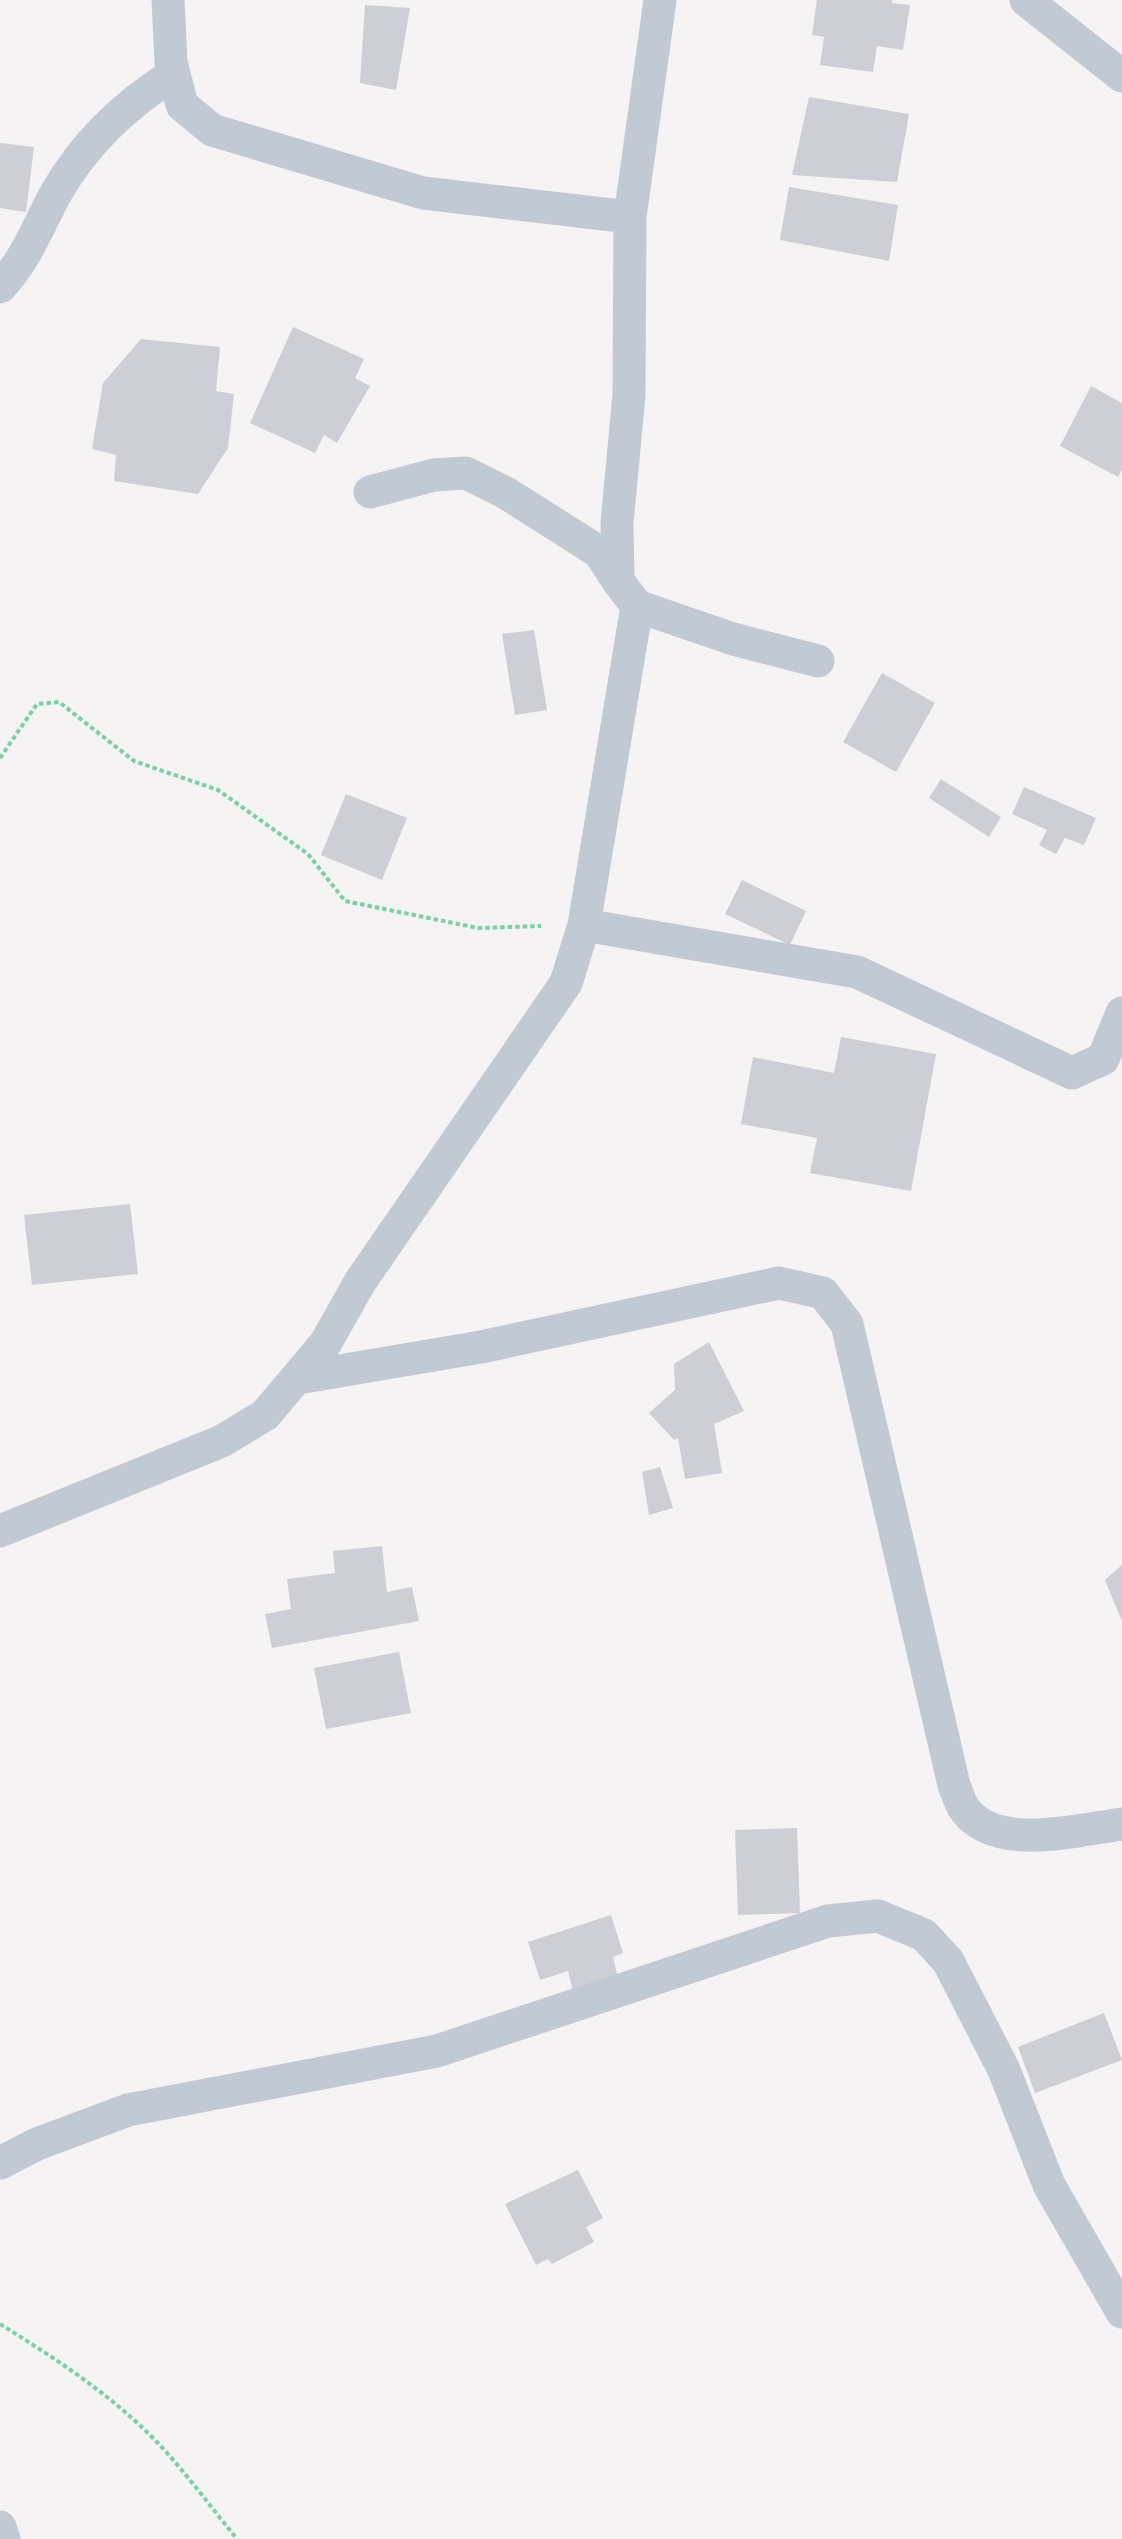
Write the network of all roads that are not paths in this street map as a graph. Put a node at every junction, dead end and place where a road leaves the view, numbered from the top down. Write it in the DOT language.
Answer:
graph roads {
  1 [pos="168,0"];
  2 [pos="660,0"];
  3 [pos="1033,3"];
  4 [pos="174,74"];
  5 [pos="1122,76"];
  6 [pos="630,218"];
  7 [pos="0,287"];
  8 [pos="370,492"];
  9 [pos="628,593"];
  10 [pos="818,661"];
  11 [pos="584,925"];
  12 [pos="1122,1012"];
  13 [pos="298,1377"];
  14 [pos="0,1531"];
  15 [pos="1122,1824"];
  16 [pos="0,2163"];
  17 [pos="1122,2312"];
  18 [pos="0,2527"];
  19 [pos="4,2539"];
  1 -- 4 [label="street"];
  2 -- 6 [label="street"];
  3 -- 5 [label="street"];
  4 -- 6 [label="street"];
  4 -- 7 [label="street"];
  6 -- 9 [label="street"];
  8 -- 9 [label="street"];
  9 -- 10 [label="street"];
  9 -- 11 [label="street"];
  11 -- 12 [label="street"];
  11 -- 13 [label="street"];
  13 -- 14 [label="street"];
  13 -- 15 [label="street"];
  16 -- 17 [label="street"];
  18 -- 19 [label="street"];
}
